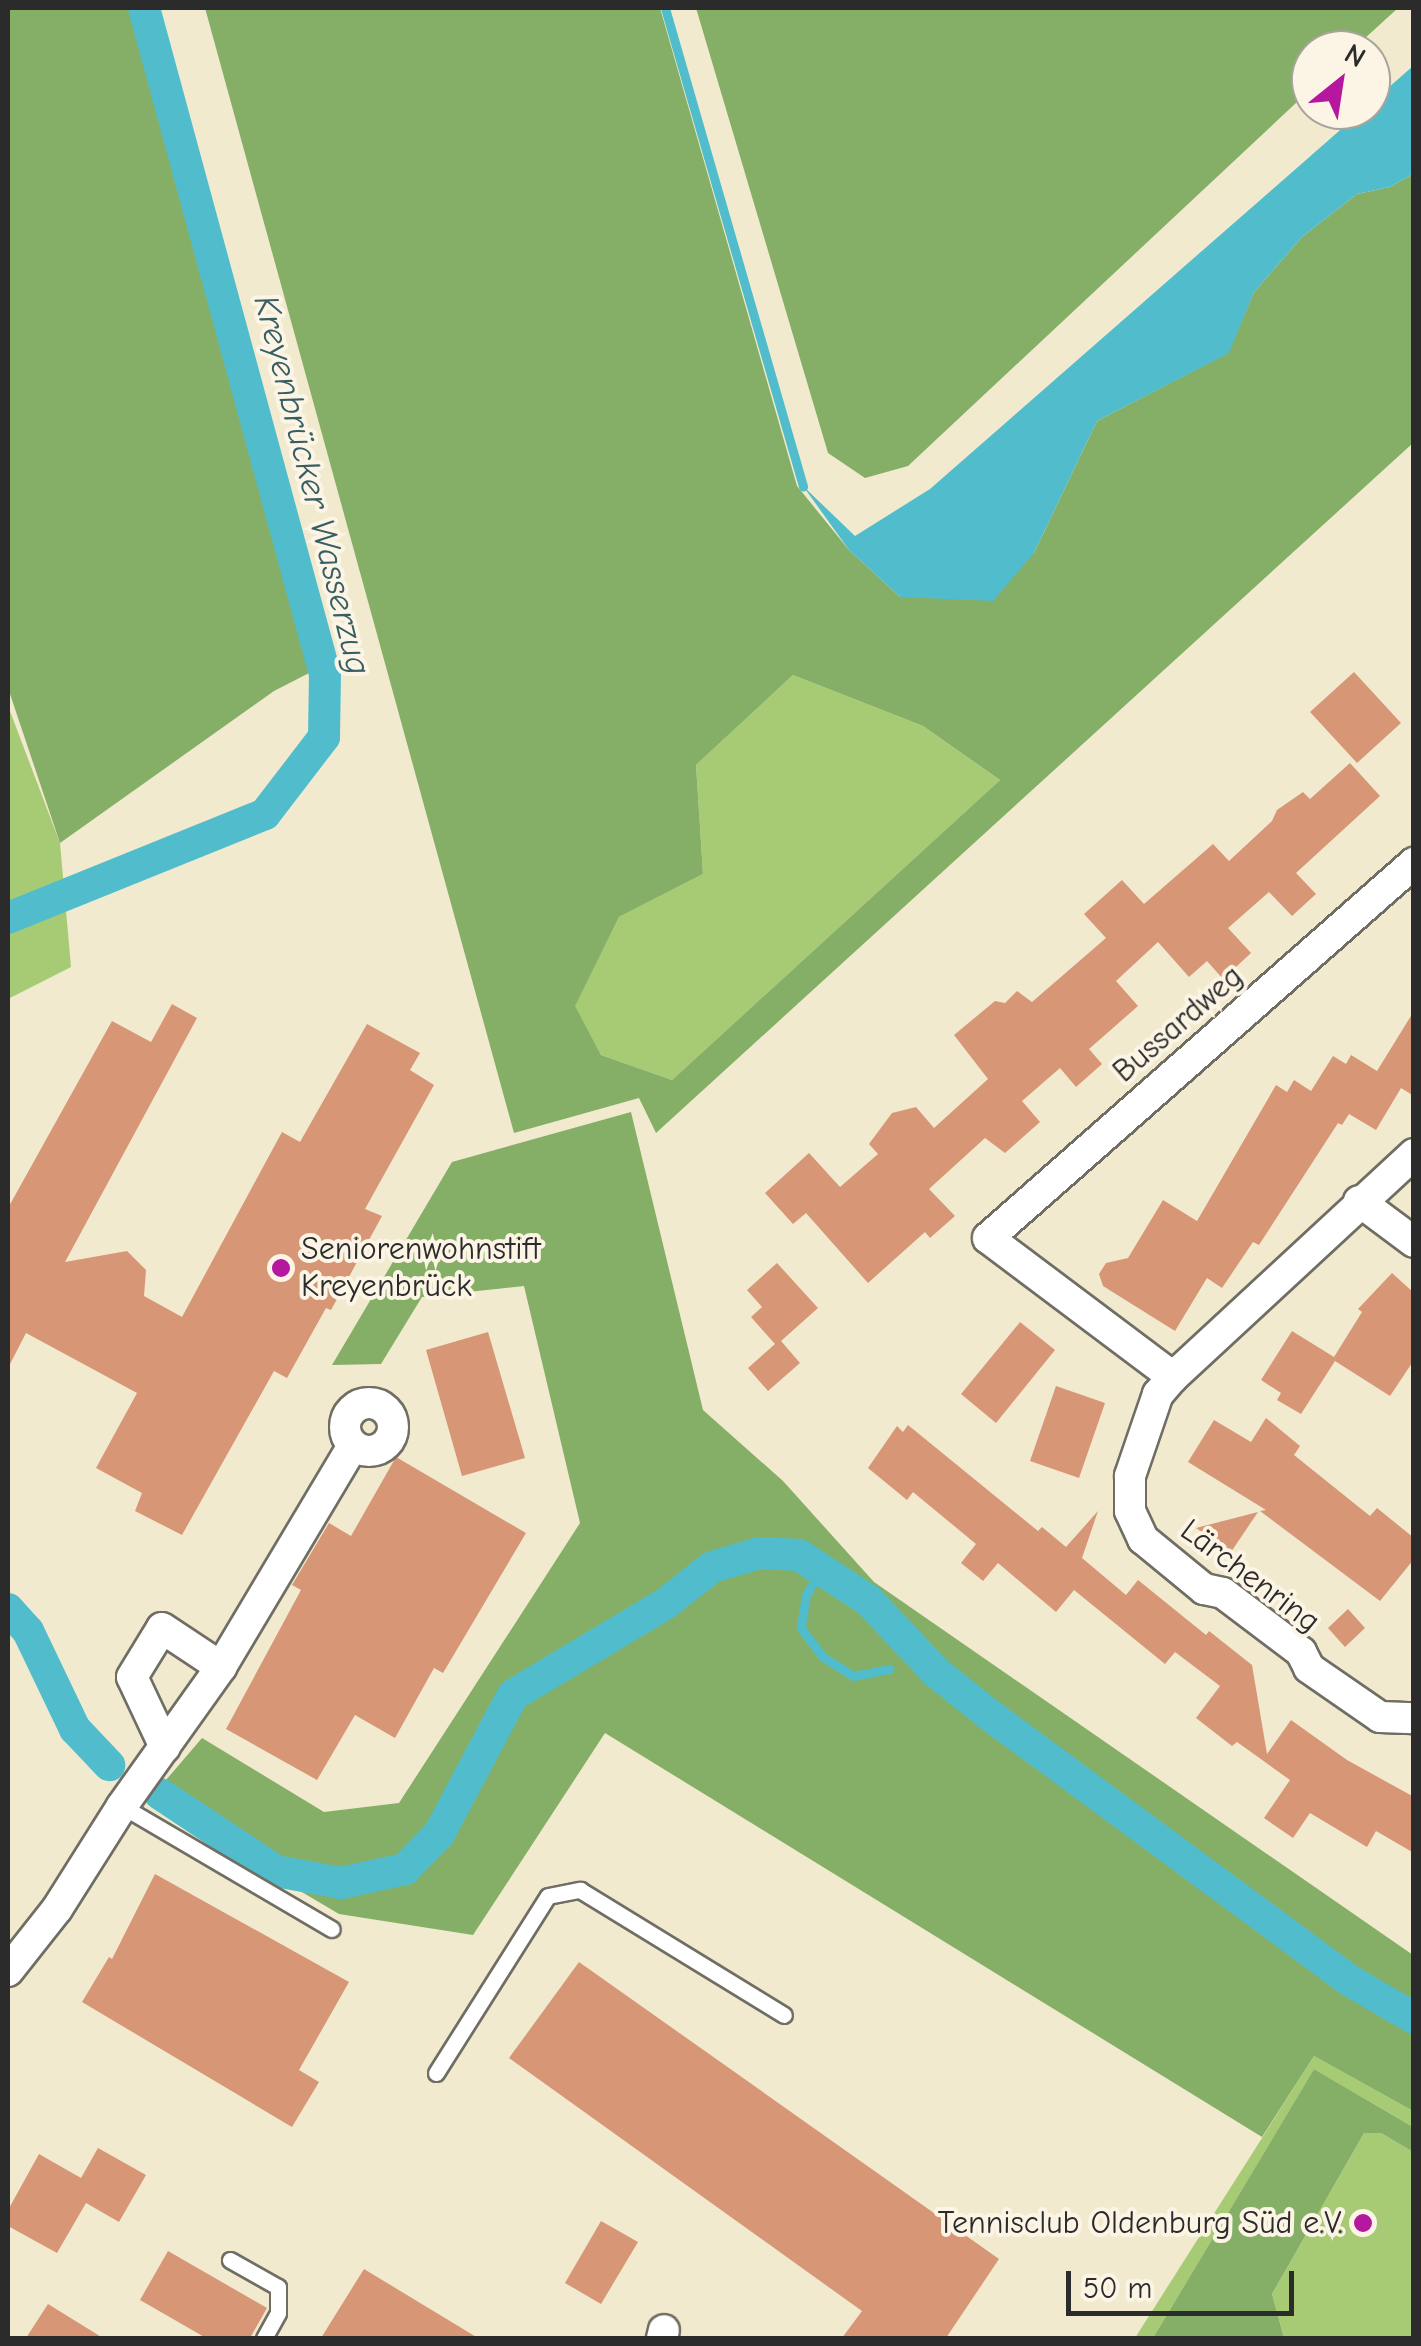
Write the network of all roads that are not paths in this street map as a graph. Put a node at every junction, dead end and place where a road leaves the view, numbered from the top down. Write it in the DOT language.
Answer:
graph roads {
  1 [pos="1414,863"];
  2 [pos="1414,1154"];
  3 [pos="1359,1201"];
  4 [pos="1414,1242"];
  5 [pos="1173,1376"];
  6 [pos="354,1446"];
  7 [pos="221,1667"];
  8 [pos="1414,1718"];
  9 [pos="165,1747"];
  10 [pos="122,1806"];
  11 [pos="332,1928"];
  12 [pos="8,1971"];
  13 [pos="784,2015"];
  14 [pos="436,2073"];
  15 [pos="230,2260"];
  16 [pos="264,2338"];
  1 -- 5 [label="street, Bussardweg"];
  2 -- 3 [label="street, Lärchenring"];
  3 -- 4 [label="street"];
  3 -- 5 [label="street, Lärchenring"];
  5 -- 8 [label="street, Lärchenring"];
  6 -- 7 [label="street"];
  7 -- 9 [label="street"];
  7 -- 9 [label="street"];
  9 -- 10 [label="street"];
  10 -- 11 [label="lane"];
  10 -- 12 [label="street"];
  13 -- 14 [label="lane"];
  15 -- 16 [label="lane"];
}
